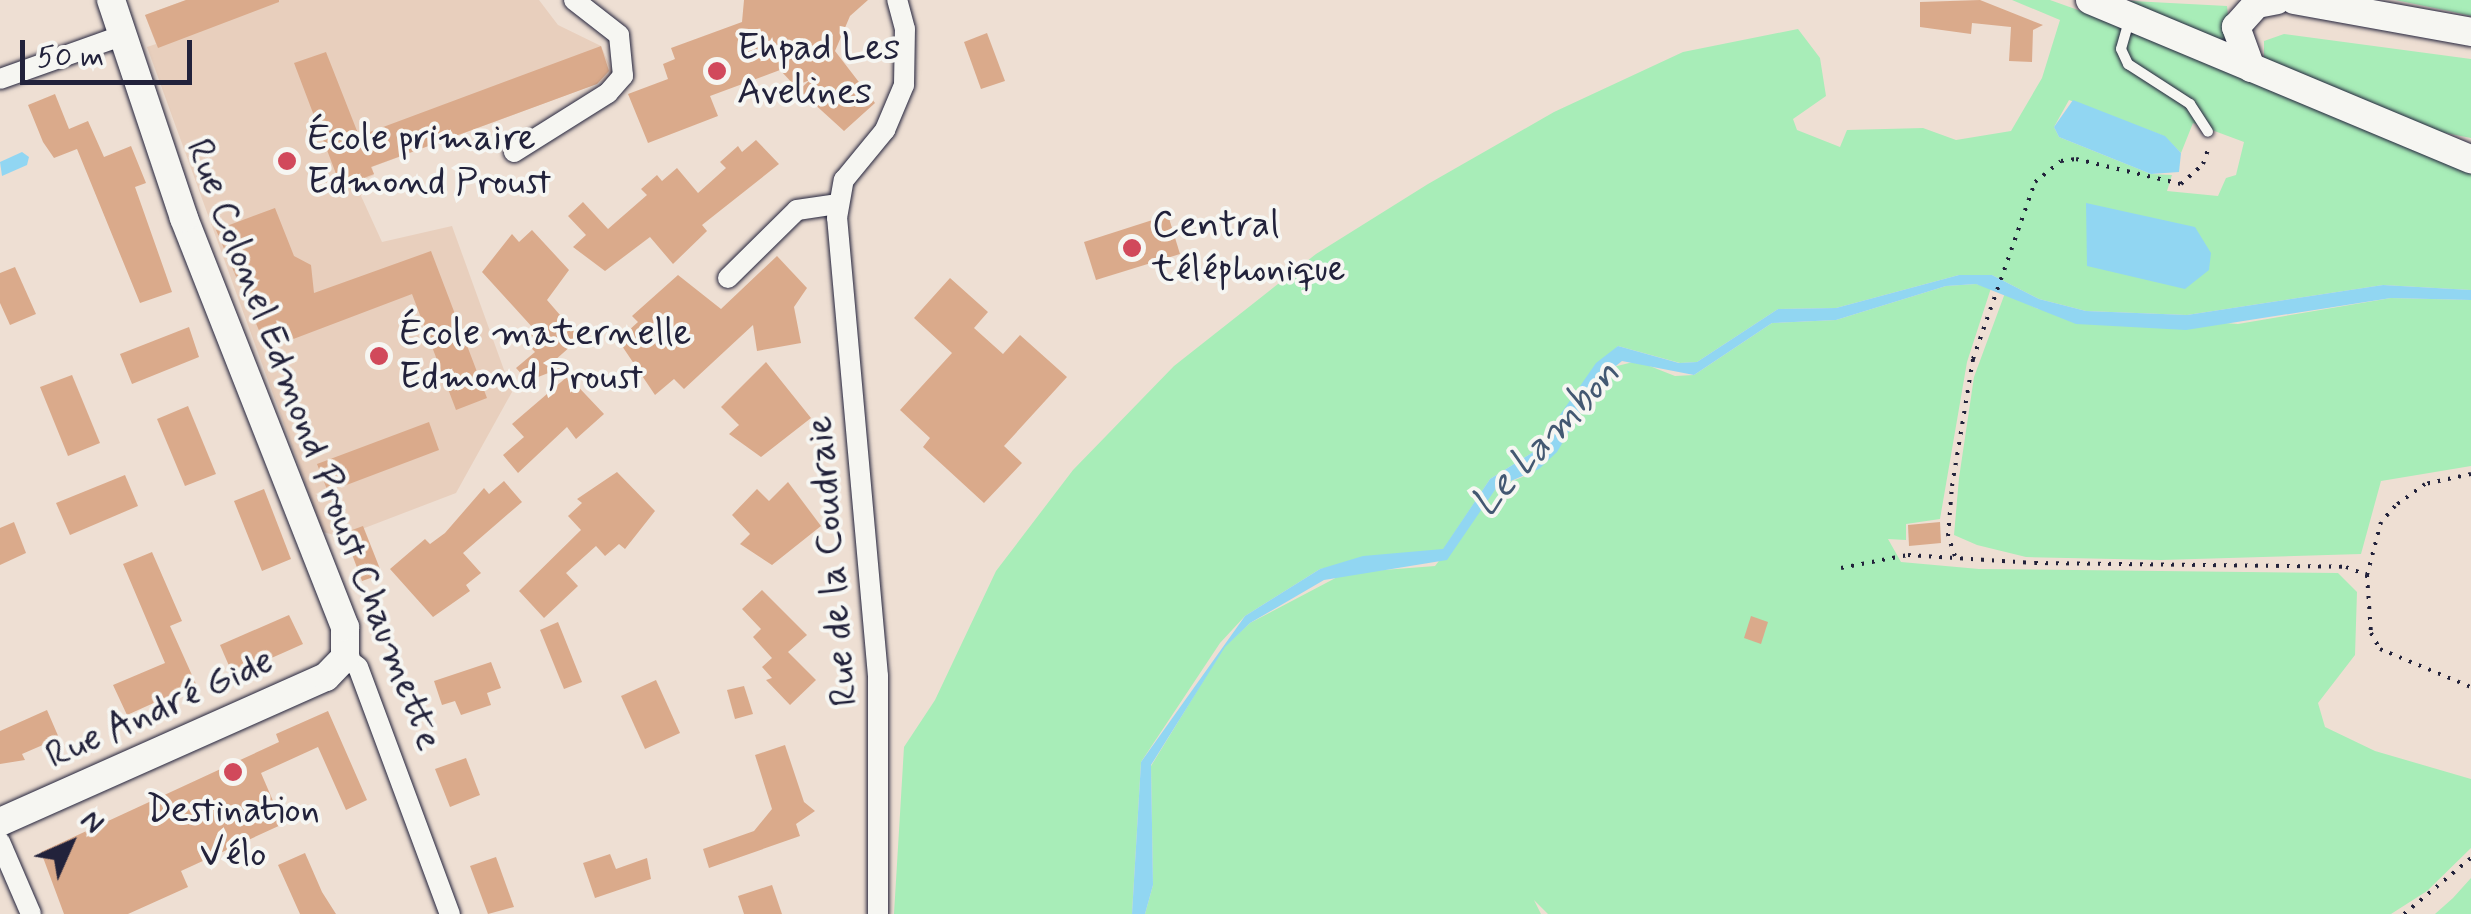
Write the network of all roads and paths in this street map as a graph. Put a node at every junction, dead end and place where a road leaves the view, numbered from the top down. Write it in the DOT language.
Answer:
graph roads {
  1 [pos="574,0"];
  2 [pos="897,0"];
  3 [pos="2090,0"];
  4 [pos="2277,0"];
  5 [pos="2294,0"];
  6 [pos="117,1"];
  7 [pos="2130,18"];
  8 [pos="2471,32"];
  9 [pos="122,36"];
  10 [pos="2250,68"];
  11 [pos="0,79"];
  12 [pos="2208,132"];
  13 [pos="2434,144"];
  14 [pos="2471,149"];
  15 [pos="514,152"];
  16 [pos="2471,159"];
  17 [pos="837,204"];
  18 [pos="728,278"];
  19 [pos="2471,474"];
  20 [pos="1954,556"];
  21 [pos="1841,568"];
  22 [pos="2367,574"];
  23 [pos="345,657"];
  24 [pos="2471,687"];
  25 [pos="0,822"];
  26 [pos="0,842"];
  27 [pos="2471,858"];
  28 [pos="31,914"];
  29 [pos="450,914"];
  30 [pos="878,914"];
  31 [pos="2404,914"];
  1 -- 15 [label="street"];
  2 -- 17 [label="street"];
  3 -- 7 [label="street"];
  4 -- 10 [label="street"];
  5 -- 8 [label="street"];
  6 -- 9 [label="street, Rue Colonel Edmond Proust Chaumette"];
  7 -- 10 [label="street"];
  7 -- 12 [label="lane"];
  9 -- 11 [label="street"];
  9 -- 23 [label="street, Rue Colonel Edmond Proust Chaumette"];
  10 -- 13 [label="street"];
  12 -- 20 [label="path"];
  13 -- 14 [label="street"];
  13 -- 16 [label="street"];
  17 -- 18 [label="street"];
  17 -- 30 [label="street, Rue de la Coudraie"];
  19 -- 22 [label="path"];
  20 -- 21 [label="path"];
  20 -- 22 [label="path"];
  22 -- 24 [label="path"];
  23 -- 25 [label="street, Rue André Gide"];
  23 -- 29 [label="street, Rue Colonel Edmond Proust Chaumette"];
  26 -- 28 [label="street"];
  27 -- 31 [label="path"];
}
